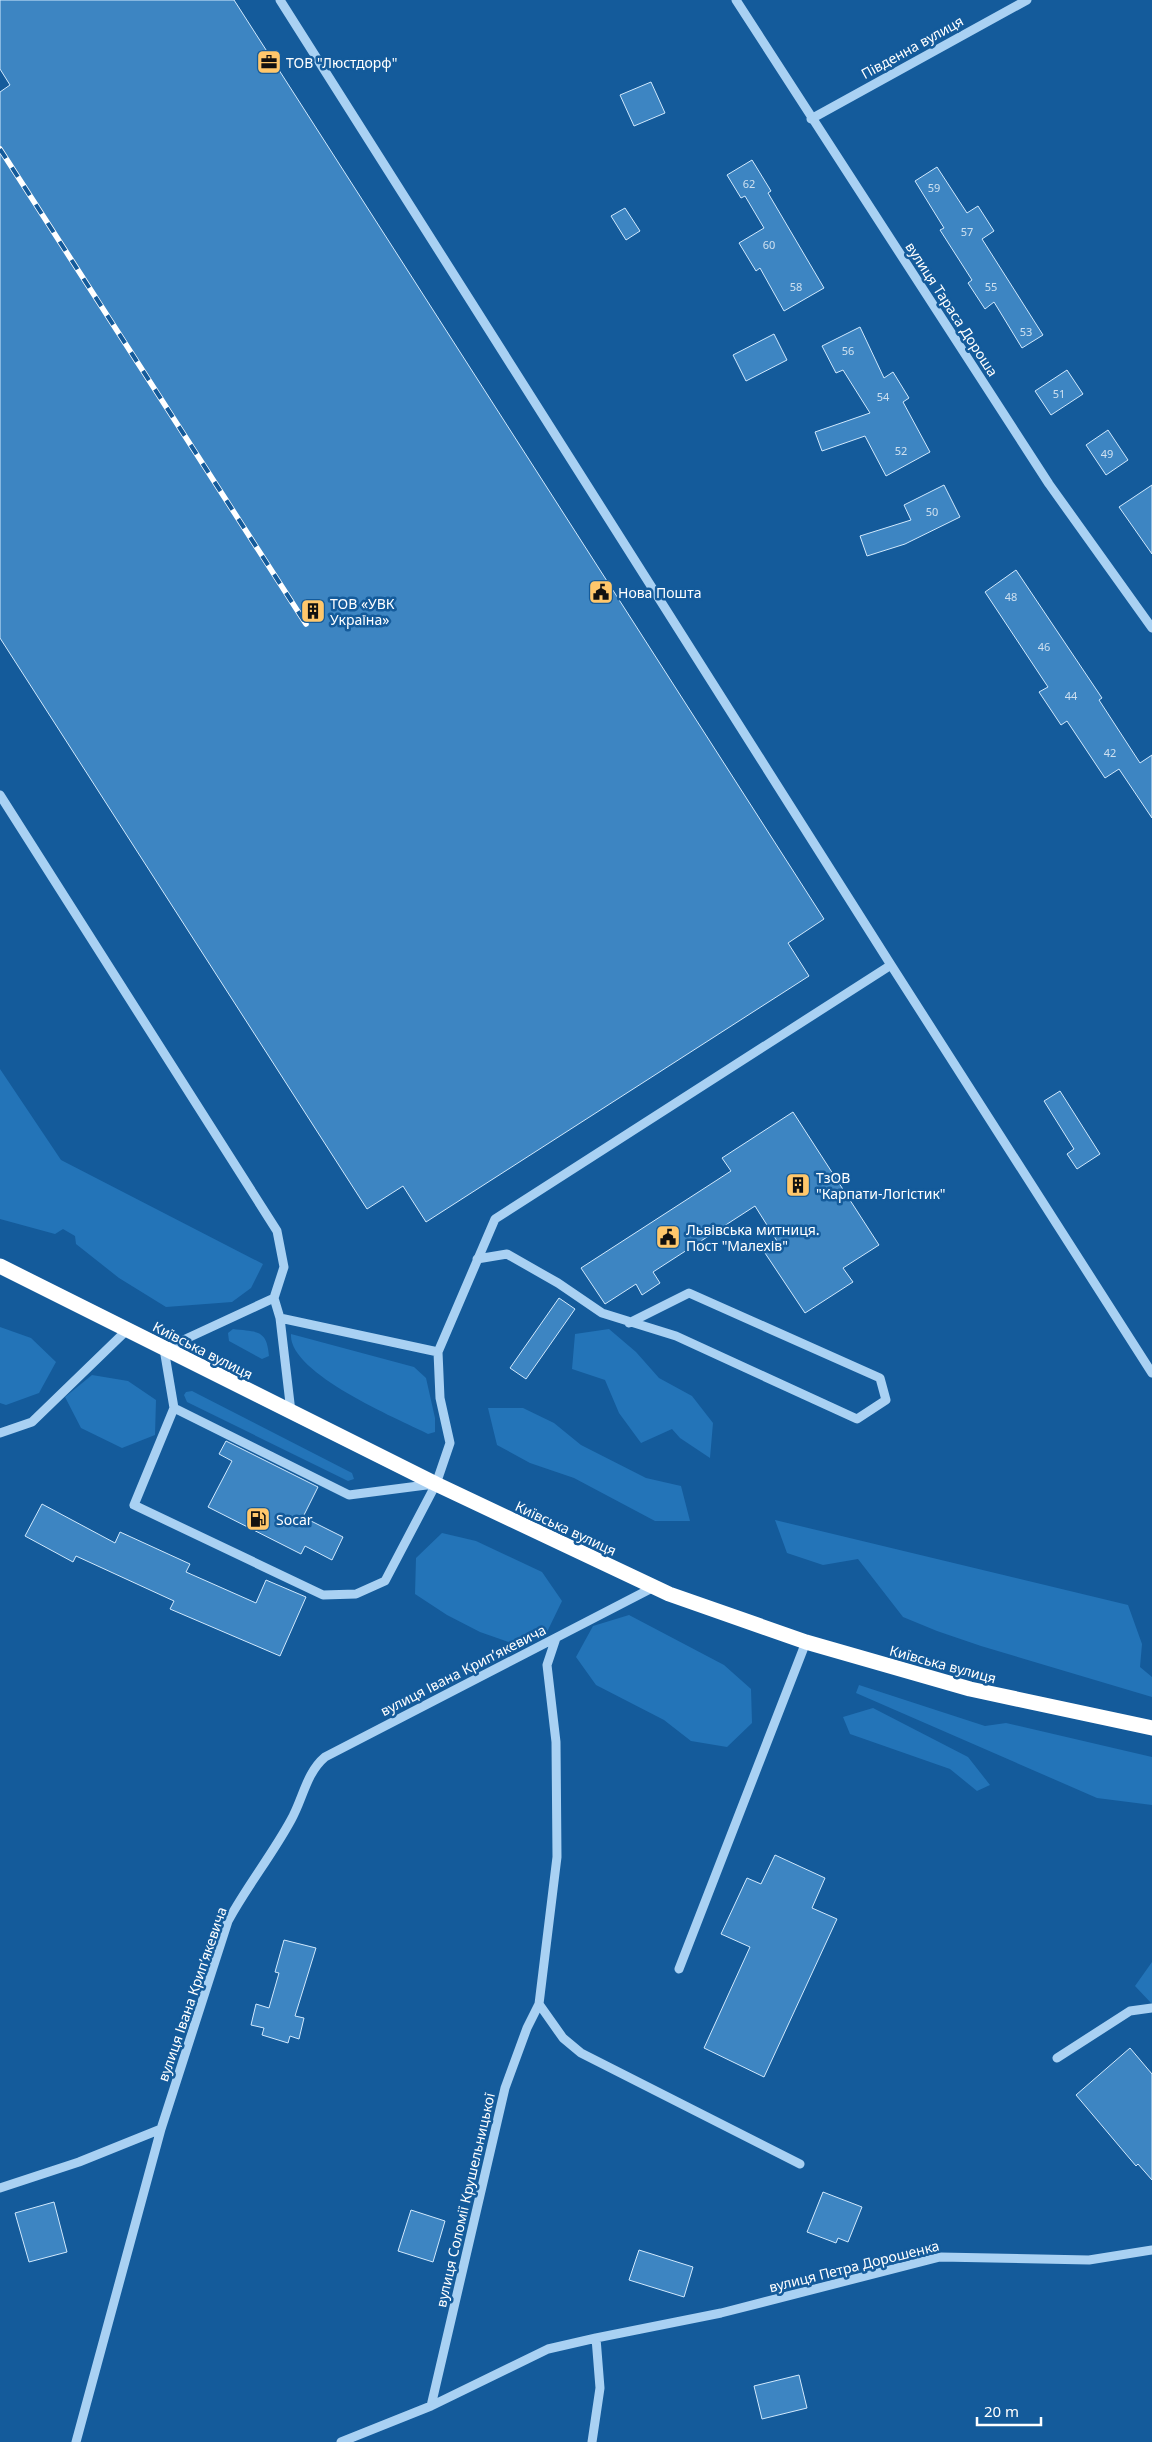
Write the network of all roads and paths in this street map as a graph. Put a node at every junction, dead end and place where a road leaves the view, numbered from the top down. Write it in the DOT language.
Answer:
graph roads {
  1 [pos="280,0"];
  2 [pos="736,0"];
  3 [pos="1027,0"];
  4 [pos="811,119"];
  5 [pos="1152,628"];
  6 [pos="0,796"];
  7 [pos="891,965"];
  8 [pos="477,1259"];
  9 [pos="0,1266"];
  10 [pos="274,1298"];
  11 [pos="280,1318"];
  12 [pos="629,1323"];
  13 [pos="127,1330"];
  14 [pos="164,1349"];
  15 [pos="438,1352"];
  16 [pos="1152,1373"];
  17 [pos="174,1408"];
  18 [pos="291,1413"];
  19 [pos="0,1433"];
  20 [pos="436,1484"];
  21 [pos="654,1587"];
  22 [pos="556,1638"];
  23 [pos="806,1642"];
  24 [pos="1152,1728"];
  25 [pos="679,1969"];
  26 [pos="539,2004"];
  27 [pos="1152,2008"];
  28 [pos="1057,2058"];
  29 [pos="162,2129"];
  30 [pos="800,2164"];
  31 [pos="0,2188"];
  32 [pos="1152,2250"];
  33 [pos="596,2338"];
  34 [pos="431,2406"];
  35 [pos="76,2442"];
  36 [pos="341,2442"];
  37 [pos="592,2442"];
  1 -- 7 [label="street"];
  2 -- 4 [label="street, вулиця Тараса Дороша"];
  3 -- 4 [label="street, Південна вулиця"];
  4 -- 5 [label="street, вулиця Тараса Дороша"];
  6 -- 10 [label="street"];
  7 -- 8 [label="street"];
  7 -- 16 [label="street"];
  8 -- 12 [label="street"];
  8 -- 15 [label="street"];
  9 -- 13 [label="highway, Київська вулиця"];
  10 -- 11 [label="street"];
  10 -- 14 [label="street"];
  11 -- 15 [label="street"];
  11 -- 18 [label="street"];
  12 -- 12 [label="street"];
  13 -- 14 [label="highway, Київська вулиця"];
  13 -- 19 [label="street"];
  14 -- 17 [label="street"];
  14 -- 18 [label="highway, Київська вулиця"];
  15 -- 20 [label="street"];
  17 -- 20 [label="street"];
  17 -- 20 [label="street"];
  18 -- 20 [label="highway, Київська вулиця"];
  20 -- 21 [label="highway, Київська вулиця"];
  21 -- 22 [label="street, вулиця Івана Крипʼякевича"];
  21 -- 23 [label="highway, Київська вулиця"];
  22 -- 26 [label="street, вулиця Соломії Крушельницької"];
  22 -- 29 [label="street, вулиця Івана Крипʼякевича"];
  23 -- 24 [label="highway, Київська вулиця"];
  23 -- 25 [label="street"];
  26 -- 30 [label="street"];
  26 -- 34 [label="street, вулиця Соломії Крушельницької"];
  27 -- 28 [label="street"];
  29 -- 31 [label="street"];
  29 -- 35 [label="street, вулиця Івана Крипʼякевича"];
  32 -- 33 [label="street, вулиця Петра Дорошенка"];
  33 -- 34 [label="street, вулиця Петра Дорошенка"];
  33 -- 37 [label="street"];
  34 -- 36 [label="street, вулиця Петра Дорошенка"];
}
